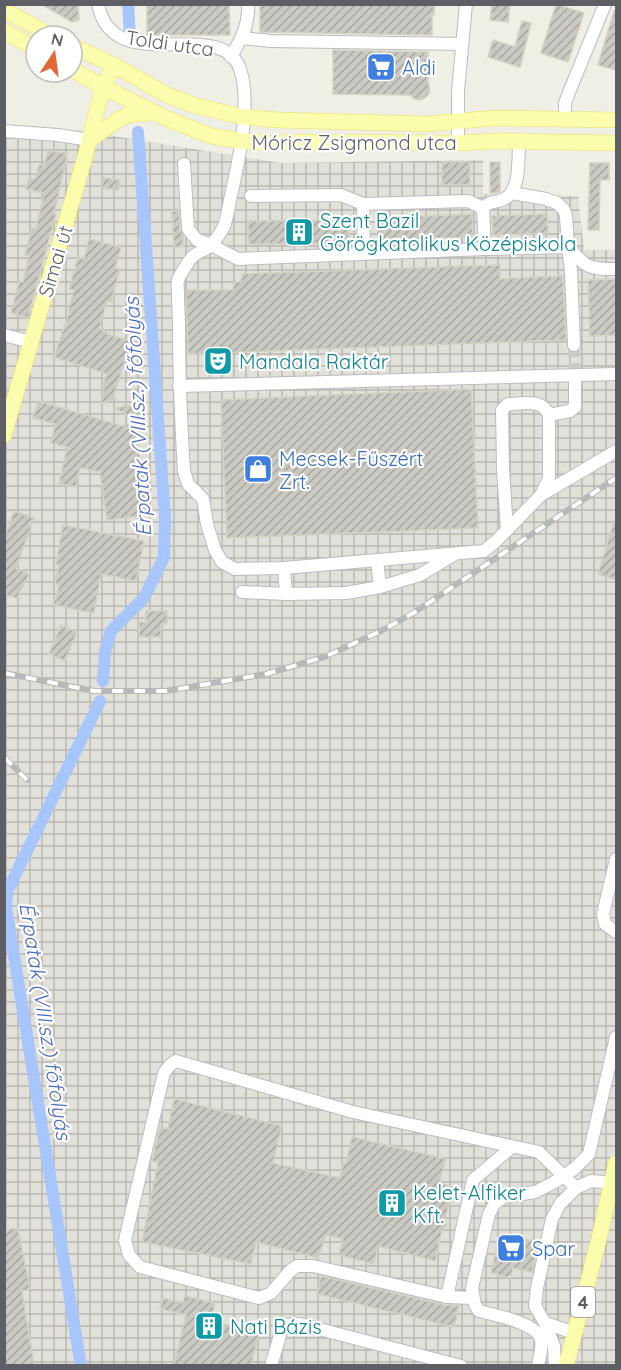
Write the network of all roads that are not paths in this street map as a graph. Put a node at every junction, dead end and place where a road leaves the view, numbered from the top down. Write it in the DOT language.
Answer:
graph roads {
  1 [pos="98,4"];
  2 [pos="248,4"];
  3 [pos="466,4"];
  4 [pos="605,4"];
  5 [pos="4,10"];
  6 [pos="30,24"];
  7 [pos="4,31"];
  8 [pos="242,38"];
  9 [pos="24,43"];
  10 [pos="462,44"];
  11 [pos="84,51"];
  12 [pos="231,57"];
  13 [pos="114,65"];
  14 [pos="84,76"];
  15 [pos="103,87"];
  16 [pos="155,113"];
  17 [pos="243,117"];
  18 [pos="565,119"];
  19 [pos="616,120"];
  20 [pos="458,121"];
  21 [pos="4,131"];
  22 [pos="90,140"];
  23 [pos="241,141"];
  24 [pos="519,142"];
  25 [pos="458,143"];
  26 [pos="616,143"];
  27 [pos="184,164"];
  28 [pos="512,193"];
  29 [pos="251,196"];
  30 [pos="363,204"];
  31 [pos="483,208"];
  32 [pos="211,245"];
  33 [pos="568,247"];
  34 [pos="484,249"];
  35 [pos="364,254"];
  36 [pos="616,269"];
  37 [pos="4,335"];
  38 [pos="31,342"];
  39 [pos="574,345"];
  40 [pos="616,374"];
  41 [pos="575,382"];
  42 [pos="179,386"];
  43 [pos="549,415"];
  44 [pos="4,435"];
  45 [pos="616,451"];
  46 [pos="541,495"];
  47 [pos="507,530"];
  48 [pos="457,553"];
  49 [pos="377,560"];
  50 [pos="284,568"];
  51 [pos="380,587"];
  52 [pos="242,592"];
  53 [pos="286,594"];
  54 [pos="616,859"];
  55 [pos="616,932"];
  56 [pos="616,1036"];
  57 [pos="512,1147"];
  58 [pos="616,1162"];
  59 [pos="563,1176"];
  60 [pos="614,1183"];
  61 [pos="576,1188"];
  62 [pos="616,1223"];
  63 [pos="599,1239"];
  64 [pos="447,1297"];
  65 [pos="473,1298"];
  66 [pos="542,1319"];
  67 [pos="522,1324"];
  68 [pos="575,1333"];
  69 [pos="271,1365"];
  70 [pos="461,1365"];
  71 [pos="537,1365"];
  72 [pos="555,1365"];
  73 [pos="566,1365"];
  1 -- 12 [label="street, Toldi utca"];
  2 -- 8 [label="street"];
  3 -- 10 [label="street"];
  4 -- 18 [label="street"];
  5 -- 6 [label="main road"];
  7 -- 9 [label="main road"];
  8 -- 10 [label="street"];
  8 -- 12 [label="street"];
  10 -- 20 [label="street"];
  11 -- 13 [label="main road, Móricz Zsigmond utca"];
  12 -- 17 [label="street, Toldi utca"];
  13 -- 15 [label="main road, Simai út"];
  13 -- 17 [label="main road, Móricz Zsigmond utca"];
  14 -- 15 [label="main road, Móricz Zsigmond utca"];
  15 -- 16 [label="main road, Móricz Zsigmond utca"];
  15 -- 22 [label="main road, Simai út"];
  16 -- 22 [label="main road"];
  16 -- 23 [label="main road, Móricz Zsigmond utca"];
  17 -- 20 [label="main road, Móricz Zsigmond utca"];
  17 -- 23 [label="street, Toldi utca"];
  18 -- 19 [label="main road, Móricz Zsigmond utca"];
  18 -- 20 [label="main road, Móricz Zsigmond utca"];
  20 -- 25 [label="street"];
  21 -- 22 [label="street"];
  22 -- 38 [label="main road, Simai út"];
  23 -- 25 [label="main road, Móricz Zsigmond utca"];
  23 -- 32 [label="street, Toldi utca"];
  24 -- 25 [label="main road, Móricz Zsigmond utca"];
  24 -- 26 [label="main road, Móricz Zsigmond utca"];
  24 -- 28 [label="street"];
  27 -- 32 [label="street"];
  28 -- 31 [label="street"];
  28 -- 33 [label="street"];
  29 -- 30 [label="street"];
  30 -- 31 [label="street"];
  30 -- 35 [label="street"];
  31 -- 34 [label="street"];
  32 -- 35 [label="street"];
  32 -- 42 [label="street"];
  33 -- 34 [label="street"];
  33 -- 36 [label="street"];
  33 -- 39 [label="street"];
  34 -- 35 [label="street"];
  37 -- 38 [label="street"];
  38 -- 44 [label="main road, Simai út"];
  40 -- 42 [label="street"];
  41 -- 43 [label="street"];
  42 -- 50 [label="street"];
  43 -- 46 [label="street"];
  43 -- 47 [label="street"];
  45 -- 46 [label="street"];
  46 -- 47 [label="street"];
  47 -- 48 [label="street"];
  48 -- 49 [label="street"];
  48 -- 51 [label="street"];
  49 -- 50 [label="street"];
  49 -- 51 [label="street"];
  50 -- 53 [label="street"];
  51 -- 53 [label="street"];
  52 -- 53 [label="street"];
  54 -- 55 [label="street"];
  56 -- 59 [label="street"];
  57 -- 59 [label="street"];
  57 -- 64 [label="street"];
  57 -- 64 [label="street"];
  58 -- 60 [label="main road, 4"];
  59 -- 61 [label="street"];
  59 -- 65 [label="street"];
  60 -- 61 [label="street"];
  60 -- 63 [label="main road, 4"];
  61 -- 66 [label="street"];
  62 -- 63 [label="main road"];
  63 -- 68 [label="main road, 4"];
  64 -- 65 [label="street"];
  65 -- 67 [label="street"];
  66 -- 67 [label="street"];
  66 -- 68 [label="street"];
  66 -- 72 [label="street"];
  67 -- 71 [label="street"];
  68 -- 73 [label="main road, 4"];
  69 -- 70 [label="street"];
}
